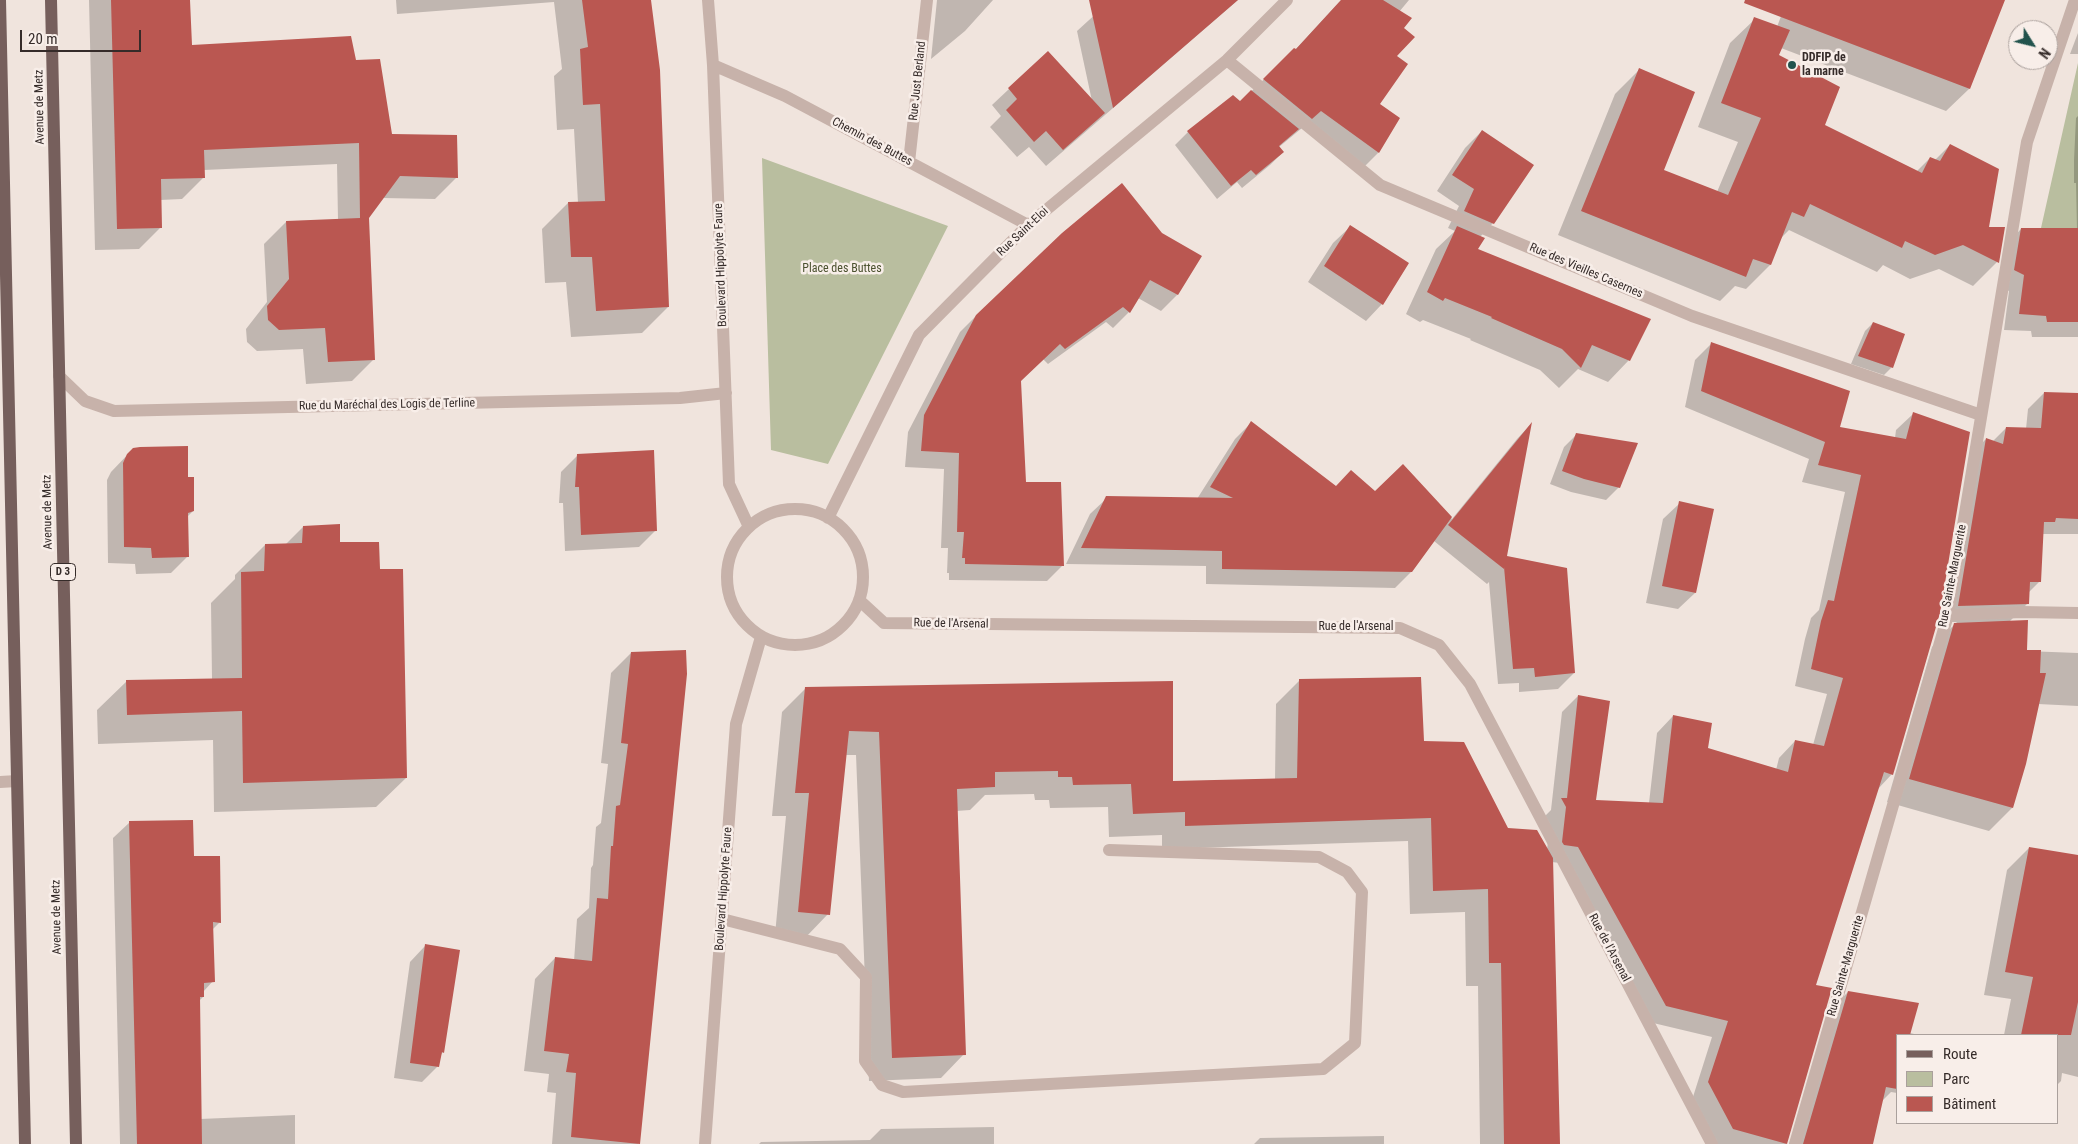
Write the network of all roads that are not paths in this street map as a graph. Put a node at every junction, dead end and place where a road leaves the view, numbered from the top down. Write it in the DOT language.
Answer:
graph roads {
  1 [pos="0,0"];
  2 [pos="51,0"];
  3 [pos="708,0"];
  4 [pos="927,0"];
  5 [pos="1287,0"];
  6 [pos="2075,0"];
  7 [pos="1227,60"];
  8 [pos="714,66"];
  9 [pos="909,162"];
  10 [pos="1028,225"];
  11 [pos="2,230"];
  12 [pos="59,376"];
  13 [pos="726,393"];
  14 [pos="1981,415"];
  15 [pos="828,518"];
  16 [pos="749,526"];
  17 [pos="859,600"];
  18 [pos="2078,613"];
  19 [pos="1948,615"];
  20 [pos="761,637"];
  21 [pos="0,782"];
  22 [pos="17,782"];
  23 [pos="1110,850"];
  24 [pos="722,918"];
  25 [pos="25,1144"];
  26 [pos="76,1144"];
  27 [pos="705,1144"];
  28 [pos="1712,1144"];
  29 [pos="1795,1144"];
  1 -- 11 [label="main road"];
  2 -- 12 [label="main road, Avenue de Metz / D 3"];
  3 -- 8 [label="street, Boulevard Hippolyte Faure"];
  4 -- 9 [label="street, Rue Just Berland"];
  5 -- 7 [label="street, Rue Saint-Eloi"];
  6 -- 14 [label="street, Rue Sainte-Marguerite"];
  7 -- 10 [label="street, Rue Saint-Eloi"];
  7 -- 14 [label="street, Rue des Vieilles Casernes"];
  8 -- 9 [label="street, Chemin des Buttes"];
  8 -- 13 [label="street, Boulevard Hippolyte Faure"];
  9 -- 10 [label="street, Chemin des Buttes"];
  10 -- 15 [label="street, Rue Saint-Eloi"];
  11 -- 22 [label="main road"];
  12 -- 13 [label="street, Rue du Maréchal des Logis de Terline"];
  12 -- 26 [label="main road, Avenue de Metz / D 3"];
  13 -- 16 [label="street, Boulevard Hippolyte Faure"];
  14 -- 19 [label="street, Rue Sainte-Marguerite"];
  15 -- 16 [label="street"];
  15 -- 17 [label="street"];
  16 -- 20 [label="street"];
  17 -- 20 [label="street"];
  17 -- 28 [label="street, Rue de l'Arsenal"];
  18 -- 19 [label="street"];
  19 -- 29 [label="street, Rue Sainte-Marguerite"];
  20 -- 24 [label="street, Boulevard Hippolyte Faure"];
  21 -- 22 [label="street"];
  22 -- 25 [label="main road"];
  23 -- 24 [label="street"];
  24 -- 27 [label="street, Boulevard Hippolyte Faure"];
}
